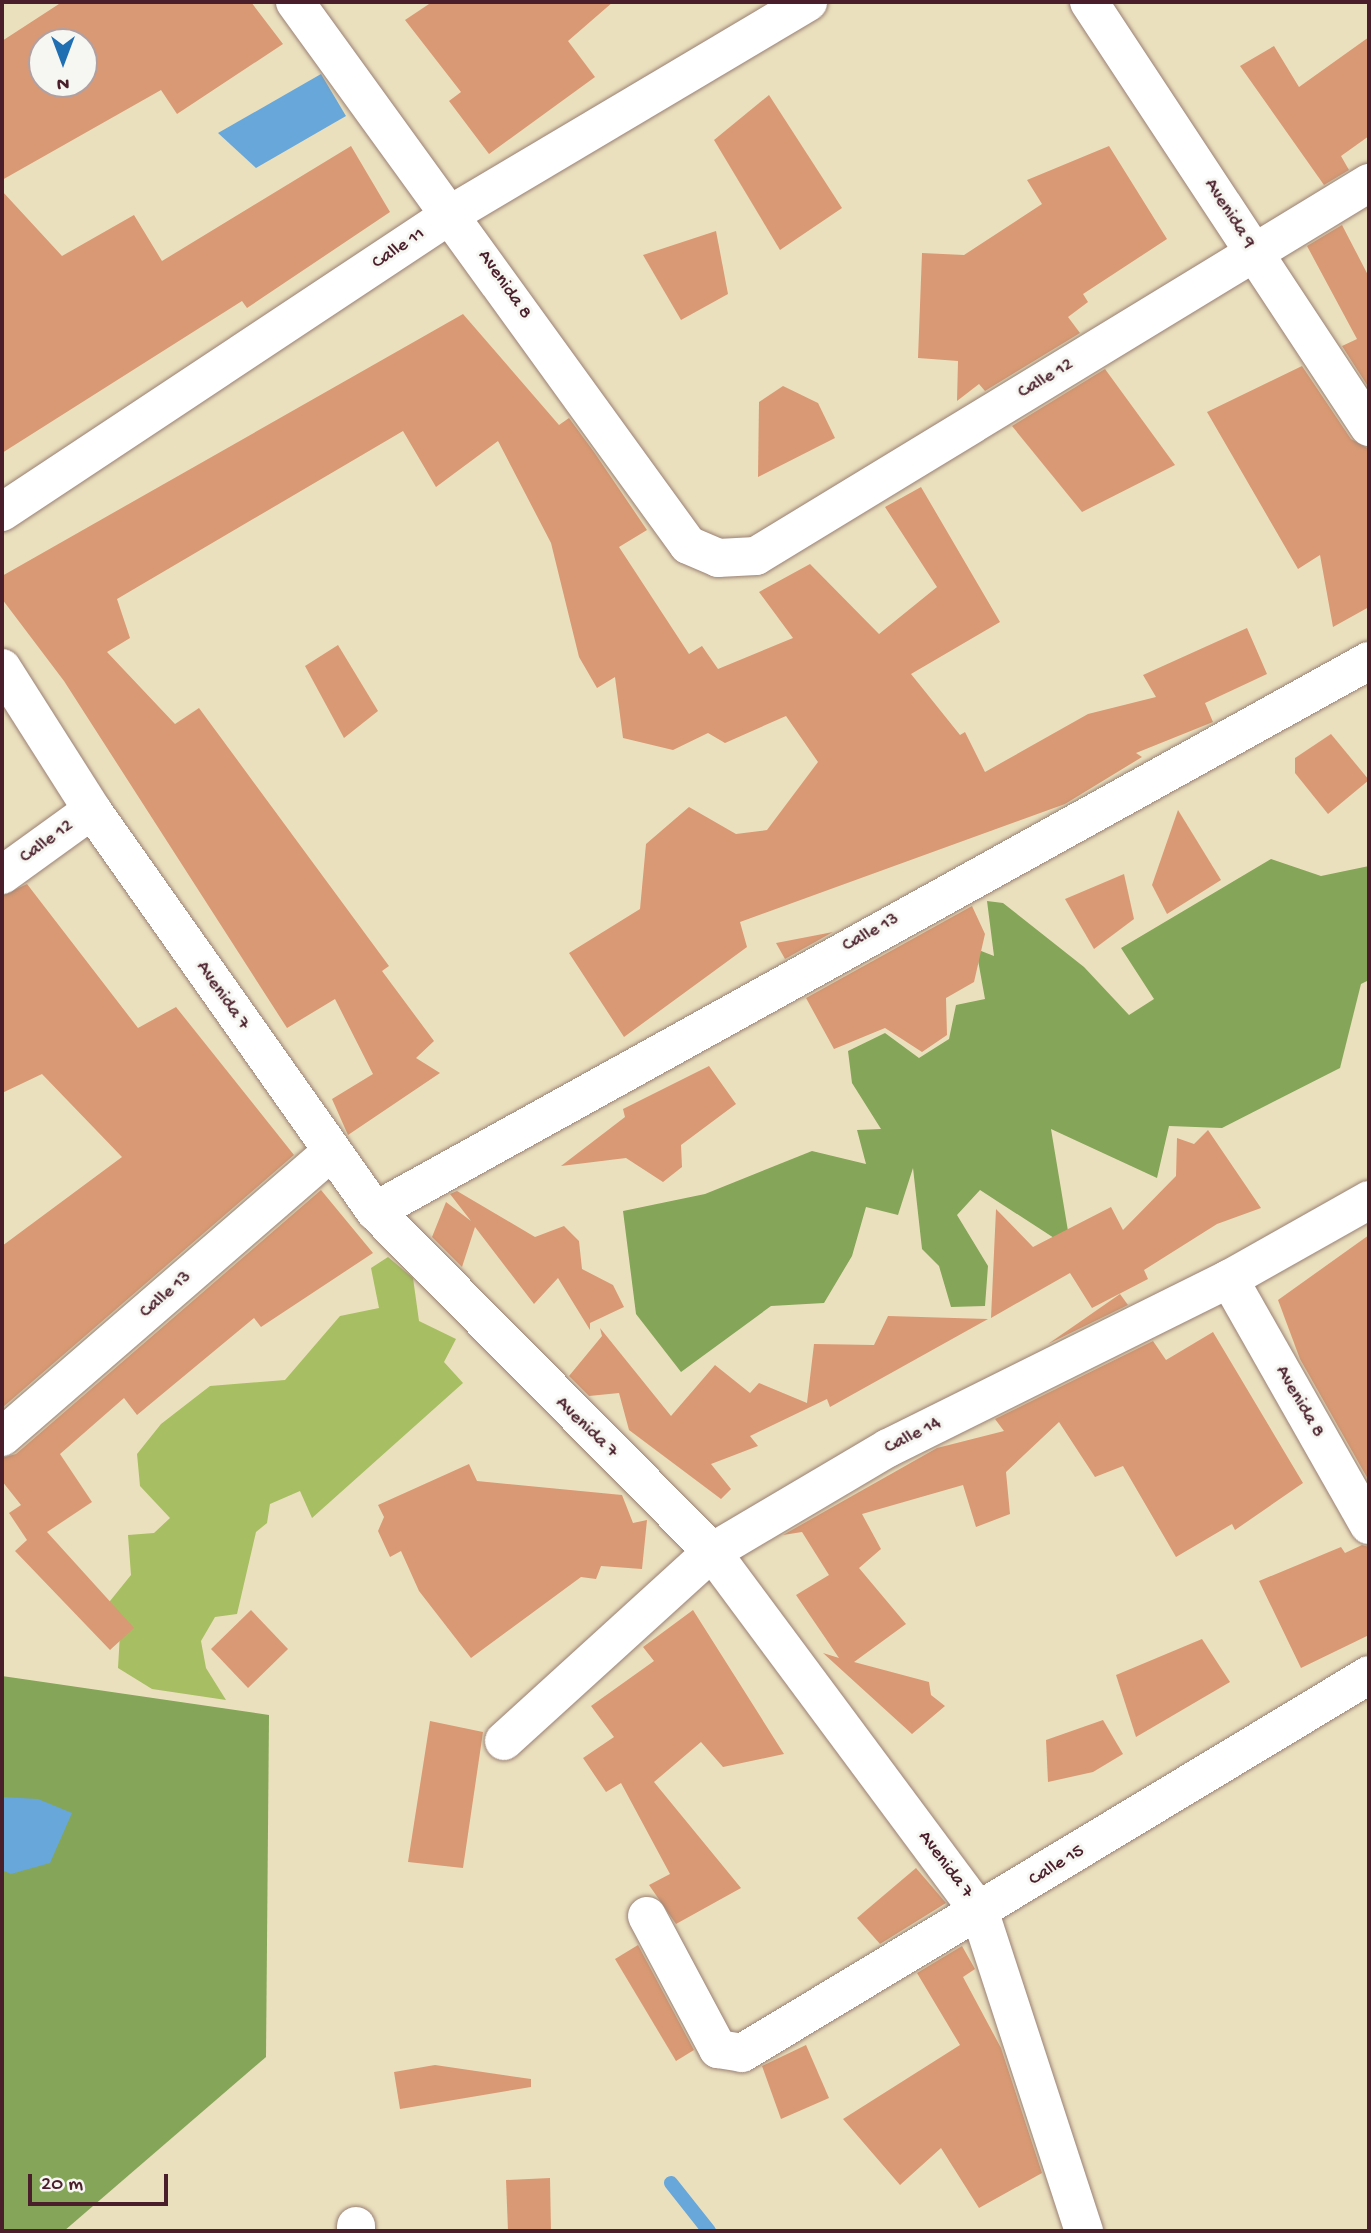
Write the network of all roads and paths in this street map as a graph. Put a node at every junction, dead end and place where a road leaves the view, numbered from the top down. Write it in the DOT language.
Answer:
graph roads {
  1 [pos="295,2"];
  2 [pos="808,2"];
  3 [pos="1089,2"];
  4 [pos="1369,183"];
  5 [pos="453,213"];
  6 [pos="1254,252"];
  7 [pos="1369,427"];
  8 [pos="2,512"];
  9 [pos="719,558"];
  10 [pos="1369,661"];
  11 [pos="2,668"];
  12 [pos="92,810"];
  13 [pos="2,875"];
  14 [pos="331,1152"];
  15 [pos="1369,1200"];
  16 [pos="375,1211"];
  17 [pos="1229,1279"];
  18 [pos="2,1437"];
  19 [pos="1369,1525"];
  20 [pos="712,1552"];
  21 [pos="1369,1675"];
  22 [pos="504,1741"];
  23 [pos="980,1913"];
  24 [pos="647,1916"];
  25 [pos="1084,2231"];
  1 -- 5 [label="street, Avenida 8"];
  2 -- 5 [label="street, Calle 11"];
  3 -- 6 [label="street, Avenida 9"];
  4 -- 6 [label="street, Calle 12"];
  5 -- 8 [label="street, Calle 11"];
  5 -- 9 [label="street, Avenida 8"];
  6 -- 7 [label="street, Avenida 9"];
  6 -- 9 [label="street, Calle 12"];
  10 -- 16 [label="street, Calle 13"];
  11 -- 12 [label="street, Avenida 7"];
  12 -- 13 [label="street, Calle 12"];
  12 -- 14 [label="street, Avenida 7"];
  14 -- 16 [label="street, Avenida 7"];
  14 -- 18 [label="street, Calle 13"];
  15 -- 17 [label="street, Calle 14"];
  16 -- 20 [label="street, Avenida 7"];
  17 -- 19 [label="street, Avenida 8"];
  17 -- 20 [label="street, Calle 14"];
  20 -- 22 [label="street, Calle 14"];
  20 -- 23 [label="street, Avenida 7"];
  21 -- 23 [label="street, Calle 15"];
  23 -- 24 [label="street, Calle 15"];
  23 -- 25 [label="street, Avenida 7"];
}
